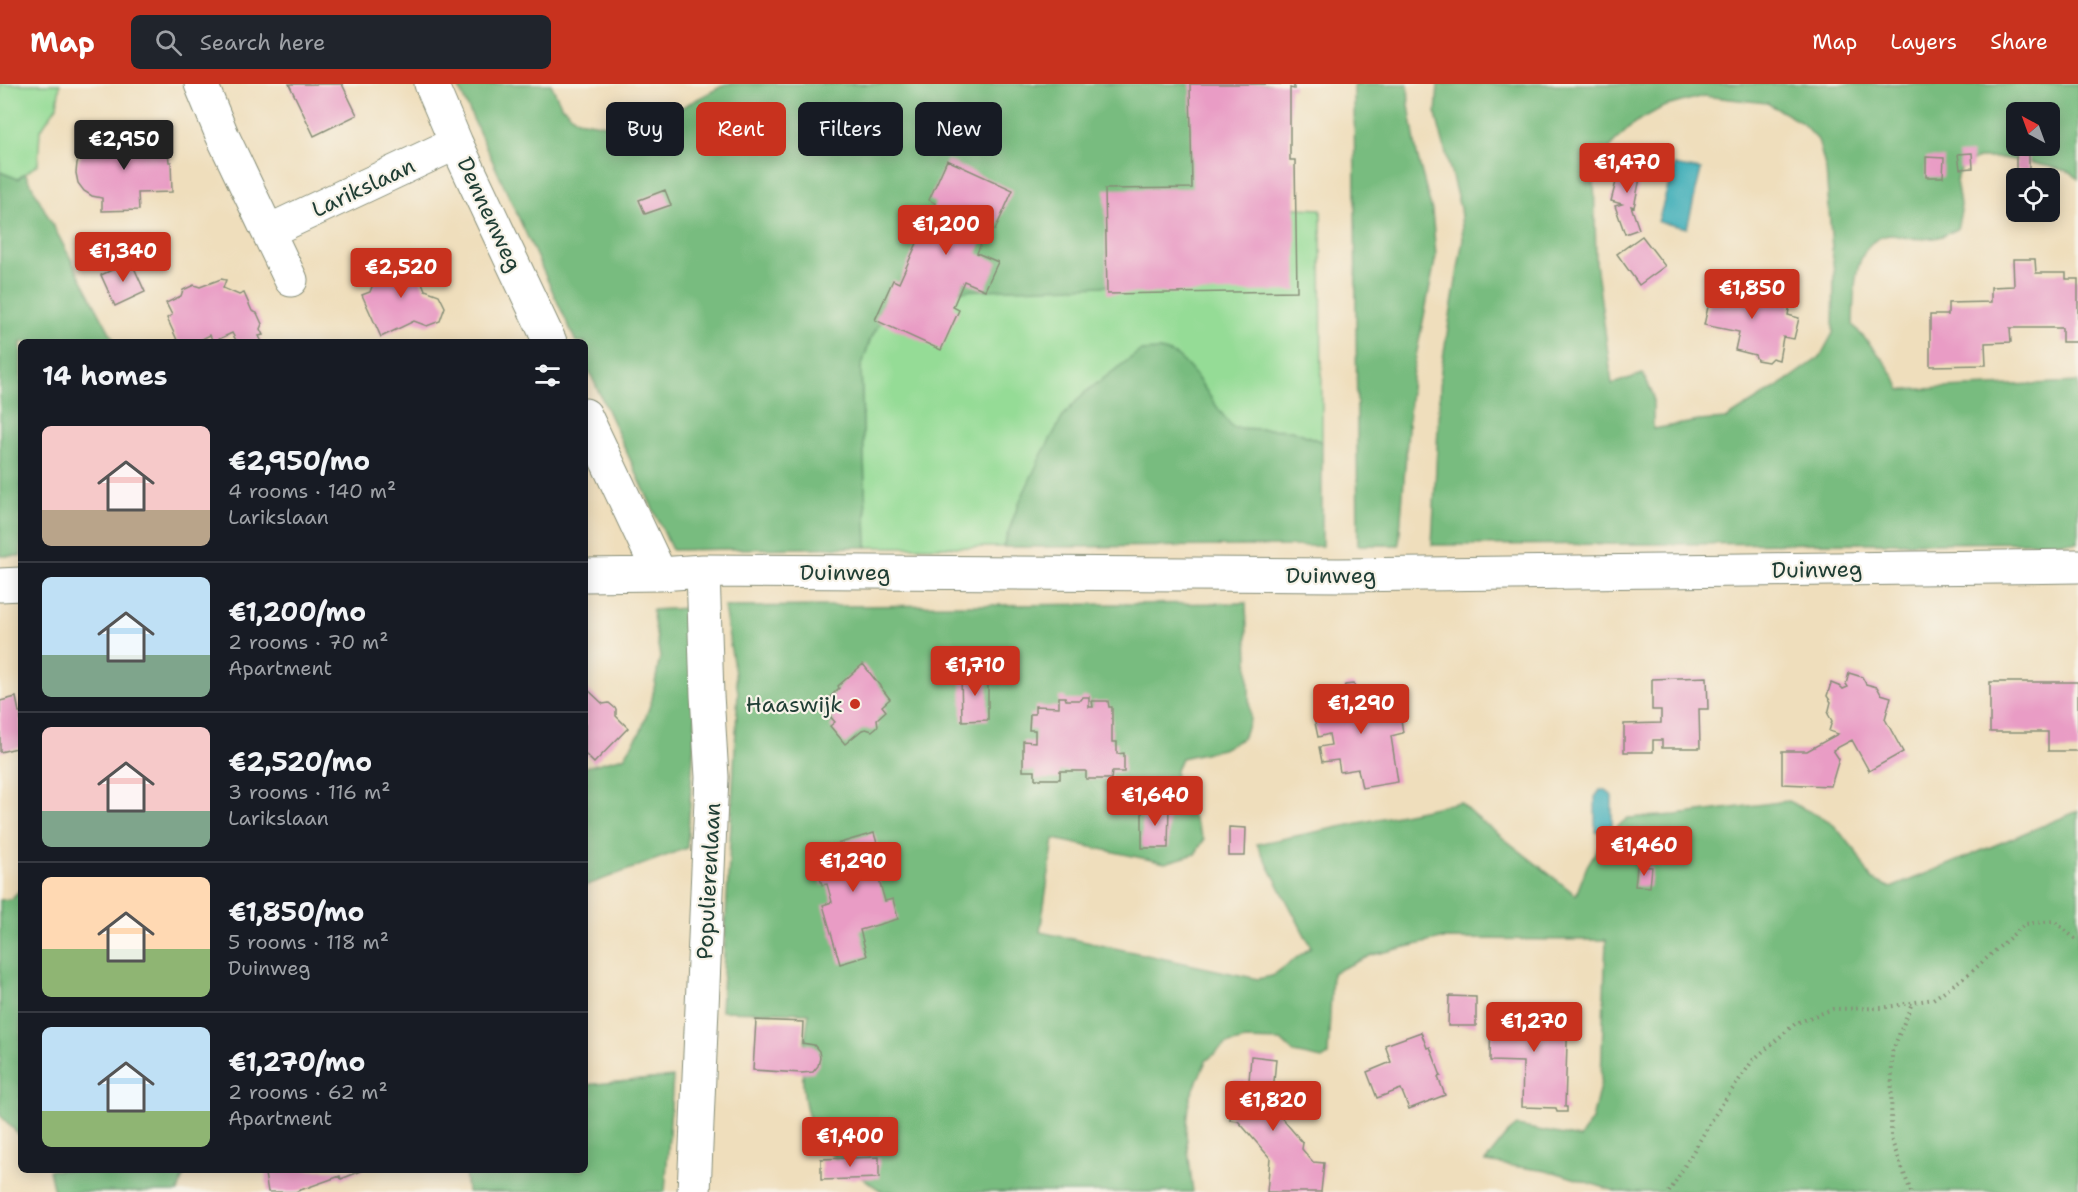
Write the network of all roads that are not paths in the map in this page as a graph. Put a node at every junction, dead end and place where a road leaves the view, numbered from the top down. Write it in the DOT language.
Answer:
graph roads {
  1 [pos="201,84"];
  2 [pos="431,84"];
  3 [pos="456,143"];
  4 [pos="269,231"];
  5 [pos="291,280"];
  6 [pos="549,339"];
  7 [pos="588,421"];
  8 [pos="2078,566"];
  9 [pos="703,571"];
  10 [pos="660,574"];
  11 [pos="588,575"];
  12 [pos="18,584"];
  13 [pos="0,585"];
  14 [pos="694,1192"];
  1 -- 4 [label="street"];
  2 -- 3 [label="street, Dennenweg"];
  3 -- 4 [label="street, Larikslaan"];
  3 -- 6 [label="street, Dennenweg"];
  4 -- 5 [label="street"];
  7 -- 10 [label="street"];
  8 -- 9 [label="street, Duinweg"];
  9 -- 10 [label="street, Duinweg"];
  9 -- 14 [label="street, Populierenlaan"];
  10 -- 11 [label="street, Duinweg"];
  12 -- 13 [label="street"];
}
